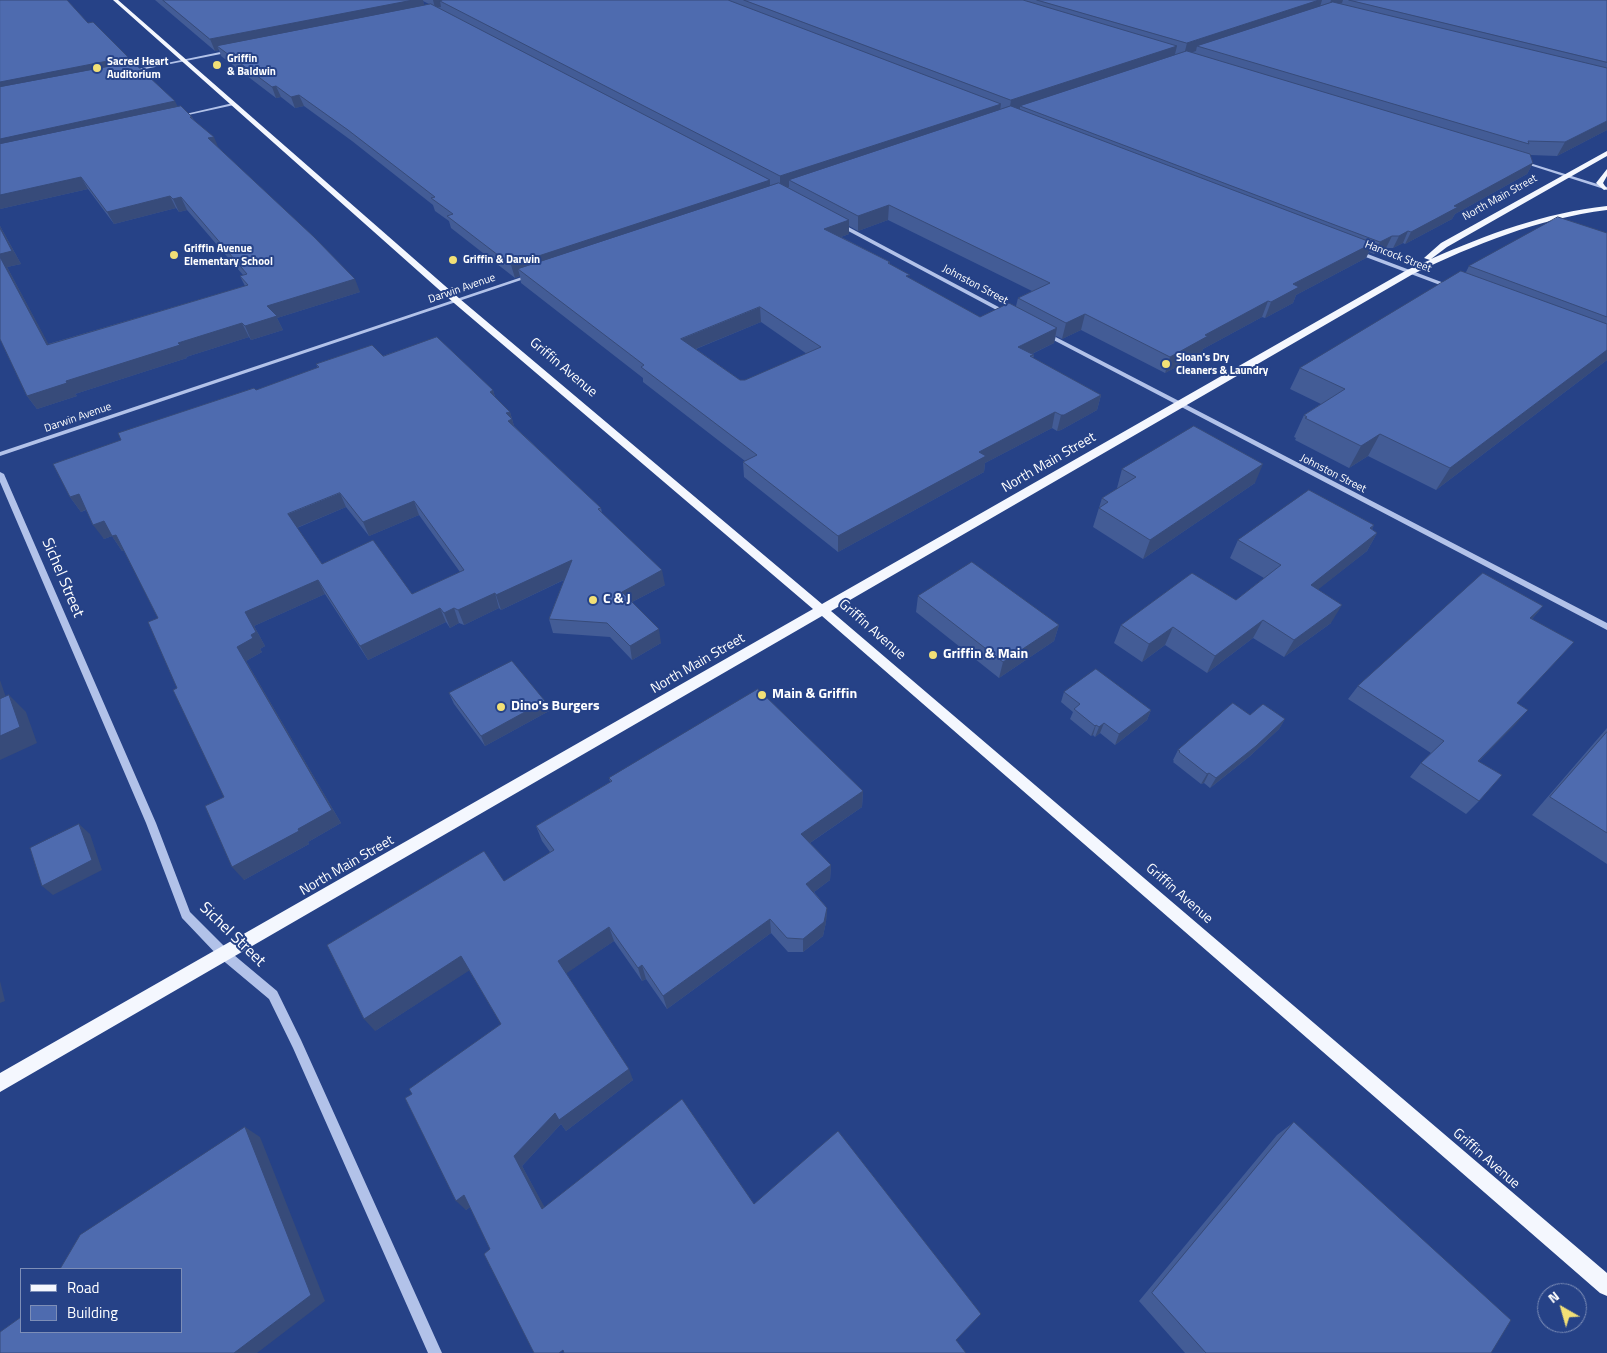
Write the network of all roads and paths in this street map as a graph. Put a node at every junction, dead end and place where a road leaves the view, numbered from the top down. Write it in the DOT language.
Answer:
graph roads {
  1 [pos="115,0"];
  2 [pos="231,51"];
  3 [pos="185,60"];
  4 [pos="127,72"];
  5 [pos="233,104"];
  6 [pos="177,116"];
  7 [pos="1607,153"];
  8 [pos="1514,159"];
  9 [pos="1607,171"];
  10 [pos="1568,176"];
  11 [pos="1605,189"];
  12 [pos="1607,208"];
  13 [pos="833,221"];
  14 [pos="1348,248"];
  15 [pos="1410,272"];
  16 [pos="540,273"];
  17 [pos="1456,290"];
  18 [pos="457,301"];
  19 [pos="1009,314"];
  20 [pos="1035,328"];
  21 [pos="1179,405"];
  22 [pos="0,454"];
  23 [pos="0,474"];
  24 [pos="822,610"];
  25 [pos="1607,627"];
  26 [pos="224,954"];
  27 [pos="0,1083"];
  28 [pos="1607,1286"];
  29 [pos="435,1353"];
  1 -- 3 [label="main road, Griffin Avenue"];
  2 -- 3 [label="street"];
  3 -- 4 [label="street"];
  3 -- 5 [label="main road, Griffin Avenue"];
  5 -- 6 [label="street"];
  5 -- 18 [label="main road, Griffin Avenue"];
  7 -- 10 [label="main road, North Main Street"];
  8 -- 10 [label="street"];
  9 -- 11 [label="main road"];
  10 -- 11 [label="street"];
  10 -- 15 [label="main road, North Main Street"];
  12 -- 15 [label="main road, North Main Street"];
  13 -- 19 [label="street, Johnston Street"];
  14 -- 15 [label="street, Hancock Street"];
  15 -- 17 [label="street, Hancock Street"];
  15 -- 21 [label="main road, North Main Street"];
  16 -- 18 [label="street, Darwin Avenue"];
  18 -- 22 [label="street, Darwin Avenue"];
  18 -- 24 [label="main road, Griffin Avenue"];
  20 -- 21 [label="street, Johnston Street"];
  21 -- 24 [label="main road, North Main Street"];
  21 -- 25 [label="street, Johnston Street"];
  23 -- 26 [label="street, Sichel Street"];
  24 -- 26 [label="main road, North Main Street"];
  24 -- 28 [label="main road, Griffin Avenue"];
  26 -- 27 [label="main road, North Main Street"];
  26 -- 29 [label="street, Sichel Street"];
}
